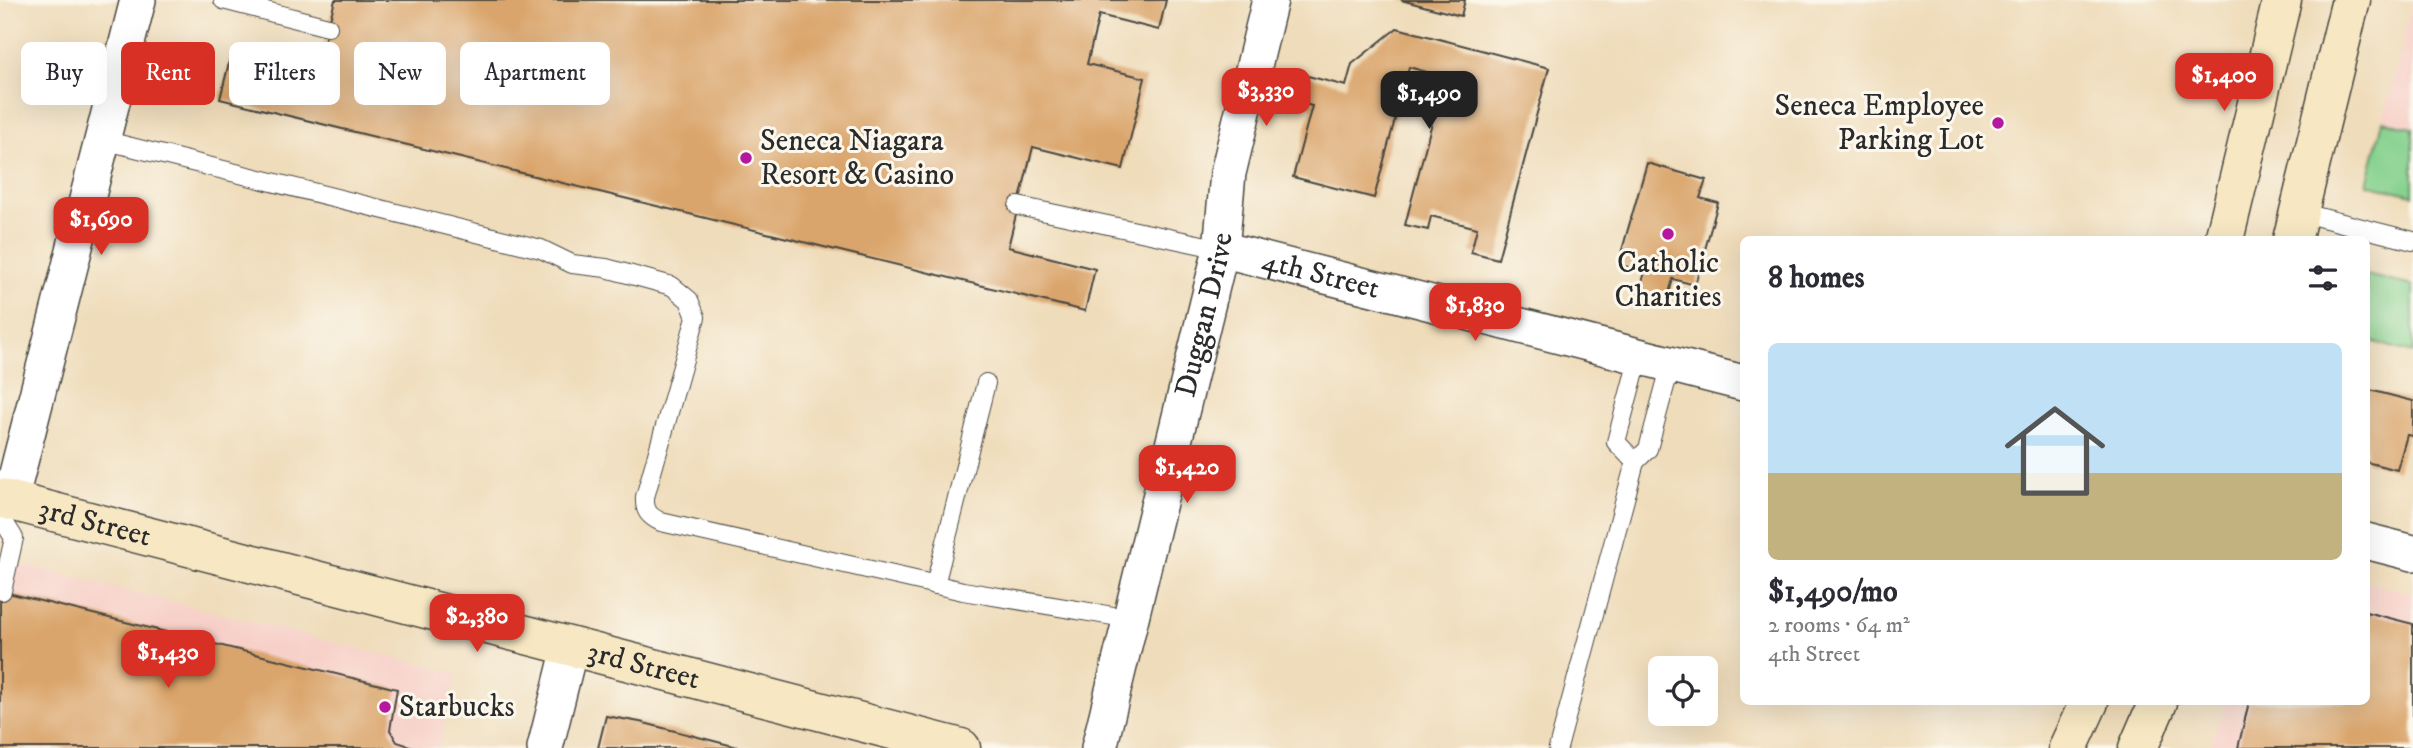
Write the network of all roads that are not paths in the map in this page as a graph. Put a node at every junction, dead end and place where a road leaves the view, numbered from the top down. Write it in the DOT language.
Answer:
graph roads {
  1 [pos="138,0"];
  2 [pos="223,0"];
  3 [pos="1270,0"];
  4 [pos="2282,0"];
  5 [pos="2351,0"];
  6 [pos="328,27"];
  7 [pos="103,140"];
  8 [pos="1018,206"];
  9 [pos="2295,226"];
  10 [pos="2225,236"];
  11 [pos="2413,241"];
  12 [pos="1221,249"];
  13 [pos="1655,360"];
  14 [pos="1740,382"];
  15 [pos="986,383"];
  16 [pos="1634,462"];
  17 [pos="4,511"];
  18 [pos="2370,542"];
  19 [pos="2413,553"];
  20 [pos="935,585"];
  21 [pos="2,592"];
  22 [pos="1131,619"];
  23 [pos="570,648"];
  24 [pos="2087,705"];
  25 [pos="2157,705"];
  26 [pos="545,748"];
  27 [pos="961,748"];
  28 [pos="1098,748"];
  29 [pos="1558,748"];
  30 [pos="2068,748"];
  31 [pos="2138,748"];
  1 -- 7 [label="street"];
  2 -- 6 [label="lane"];
  3 -- 12 [label="street, Duggan Drive"];
  4 -- 10 [label="street"];
  5 -- 9 [label="street"];
  7 -- 17 [label="street"];
  7 -- 20 [label="lane"];
  8 -- 12 [label="lane, 4th Street"];
  9 -- 11 [label="lane"];
  12 -- 13 [label="street, 4th Street"];
  12 -- 22 [label="street, Duggan Drive"];
  13 -- 14 [label="street, 4th Street"];
  13 -- 16 [label="lane"];
  13 -- 16 [label="lane"];
  15 -- 20 [label="lane"];
  16 -- 29 [label="lane"];
  17 -- 21 [label="lane"];
  17 -- 23 [label="street, 3rd Street"];
  18 -- 19 [label="street"];
  20 -- 22 [label="lane"];
  22 -- 28 [label="street, Duggan Drive"];
  23 -- 26 [label="street"];
  23 -- 27 [label="street, 3rd Street"];
  24 -- 30 [label="street"];
  25 -- 31 [label="street"];
}
